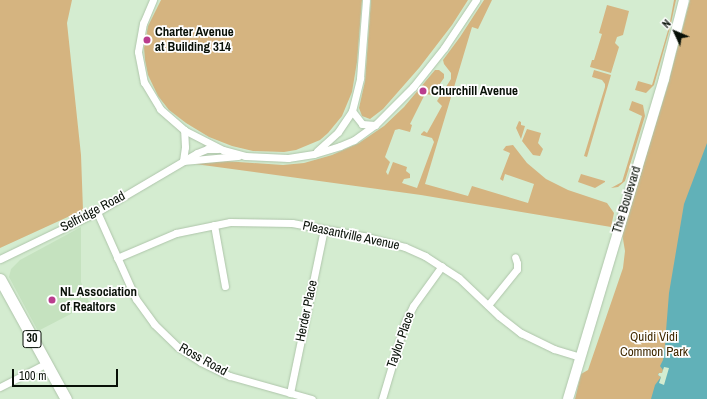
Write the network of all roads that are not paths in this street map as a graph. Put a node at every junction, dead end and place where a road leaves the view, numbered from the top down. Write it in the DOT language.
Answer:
graph roads {
  1 [pos="153,0"];
  2 [pos="366,0"];
  3 [pos="476,0"];
  4 [pos="684,0"];
  5 [pos="352,111"];
  6 [pos="375,125"];
  7 [pos="184,130"];
  8 [pos="223,150"];
  9 [pos="314,154"];
  10 [pos="244,156"];
  11 [pos="183,161"];
  12 [pos="97,212"];
  13 [pos="214,225"];
  14 [pos="324,229"];
  15 [pos="515,257"];
  16 [pos="117,258"];
  17 [pos="0,259"];
  18 [pos="442,266"];
  19 [pos="0,279"];
  20 [pos="225,286"];
  21 [pos="488,306"];
  22 [pos="580,357"];
  23 [pos="45,364"];
  24 [pos="0,387"];
  25 [pos="290,393"];
  26 [pos="66,399"];
  27 [pos="312,399"];
  28 [pos="382,399"];
  29 [pos="568,399"];
  1 -- 7 [label="street"];
  2 -- 5 [label="street"];
  3 -- 6 [label="street"];
  4 -- 22 [label="street, The Boulevard"];
  5 -- 6 [label="street"];
  5 -- 9 [label="street"];
  6 -- 9 [label="street"];
  7 -- 8 [label="street"];
  7 -- 11 [label="street"];
  8 -- 10 [label="street"];
  8 -- 11 [label="street, Selfridge Road"];
  9 -- 10 [label="street"];
  10 -- 11 [label="street, Selfridge Road"];
  11 -- 12 [label="street, Selfridge Road"];
  12 -- 16 [label="street, Ross Road"];
  12 -- 17 [label="street, Selfridge Road"];
  13 -- 14 [label="street, Pleasantville Avenue"];
  13 -- 16 [label="street, Pleasantville Avenue"];
  13 -- 20 [label="street"];
  14 -- 18 [label="street, Pleasantville Avenue"];
  14 -- 25 [label="street, Herder Place"];
  15 -- 21 [label="street"];
  16 -- 25 [label="street, Ross Road"];
  18 -- 21 [label="street, Pleasantville Avenue"];
  18 -- 28 [label="street, Taylor Place"];
  19 -- 23 [label="main road, 30"];
  21 -- 22 [label="street, Pleasantville Avenue"];
  22 -- 29 [label="street, The Boulevard"];
  23 -- 24 [label="street"];
  23 -- 26 [label="main road, 30"];
  25 -- 27 [label="street, Ross Road"];
}
